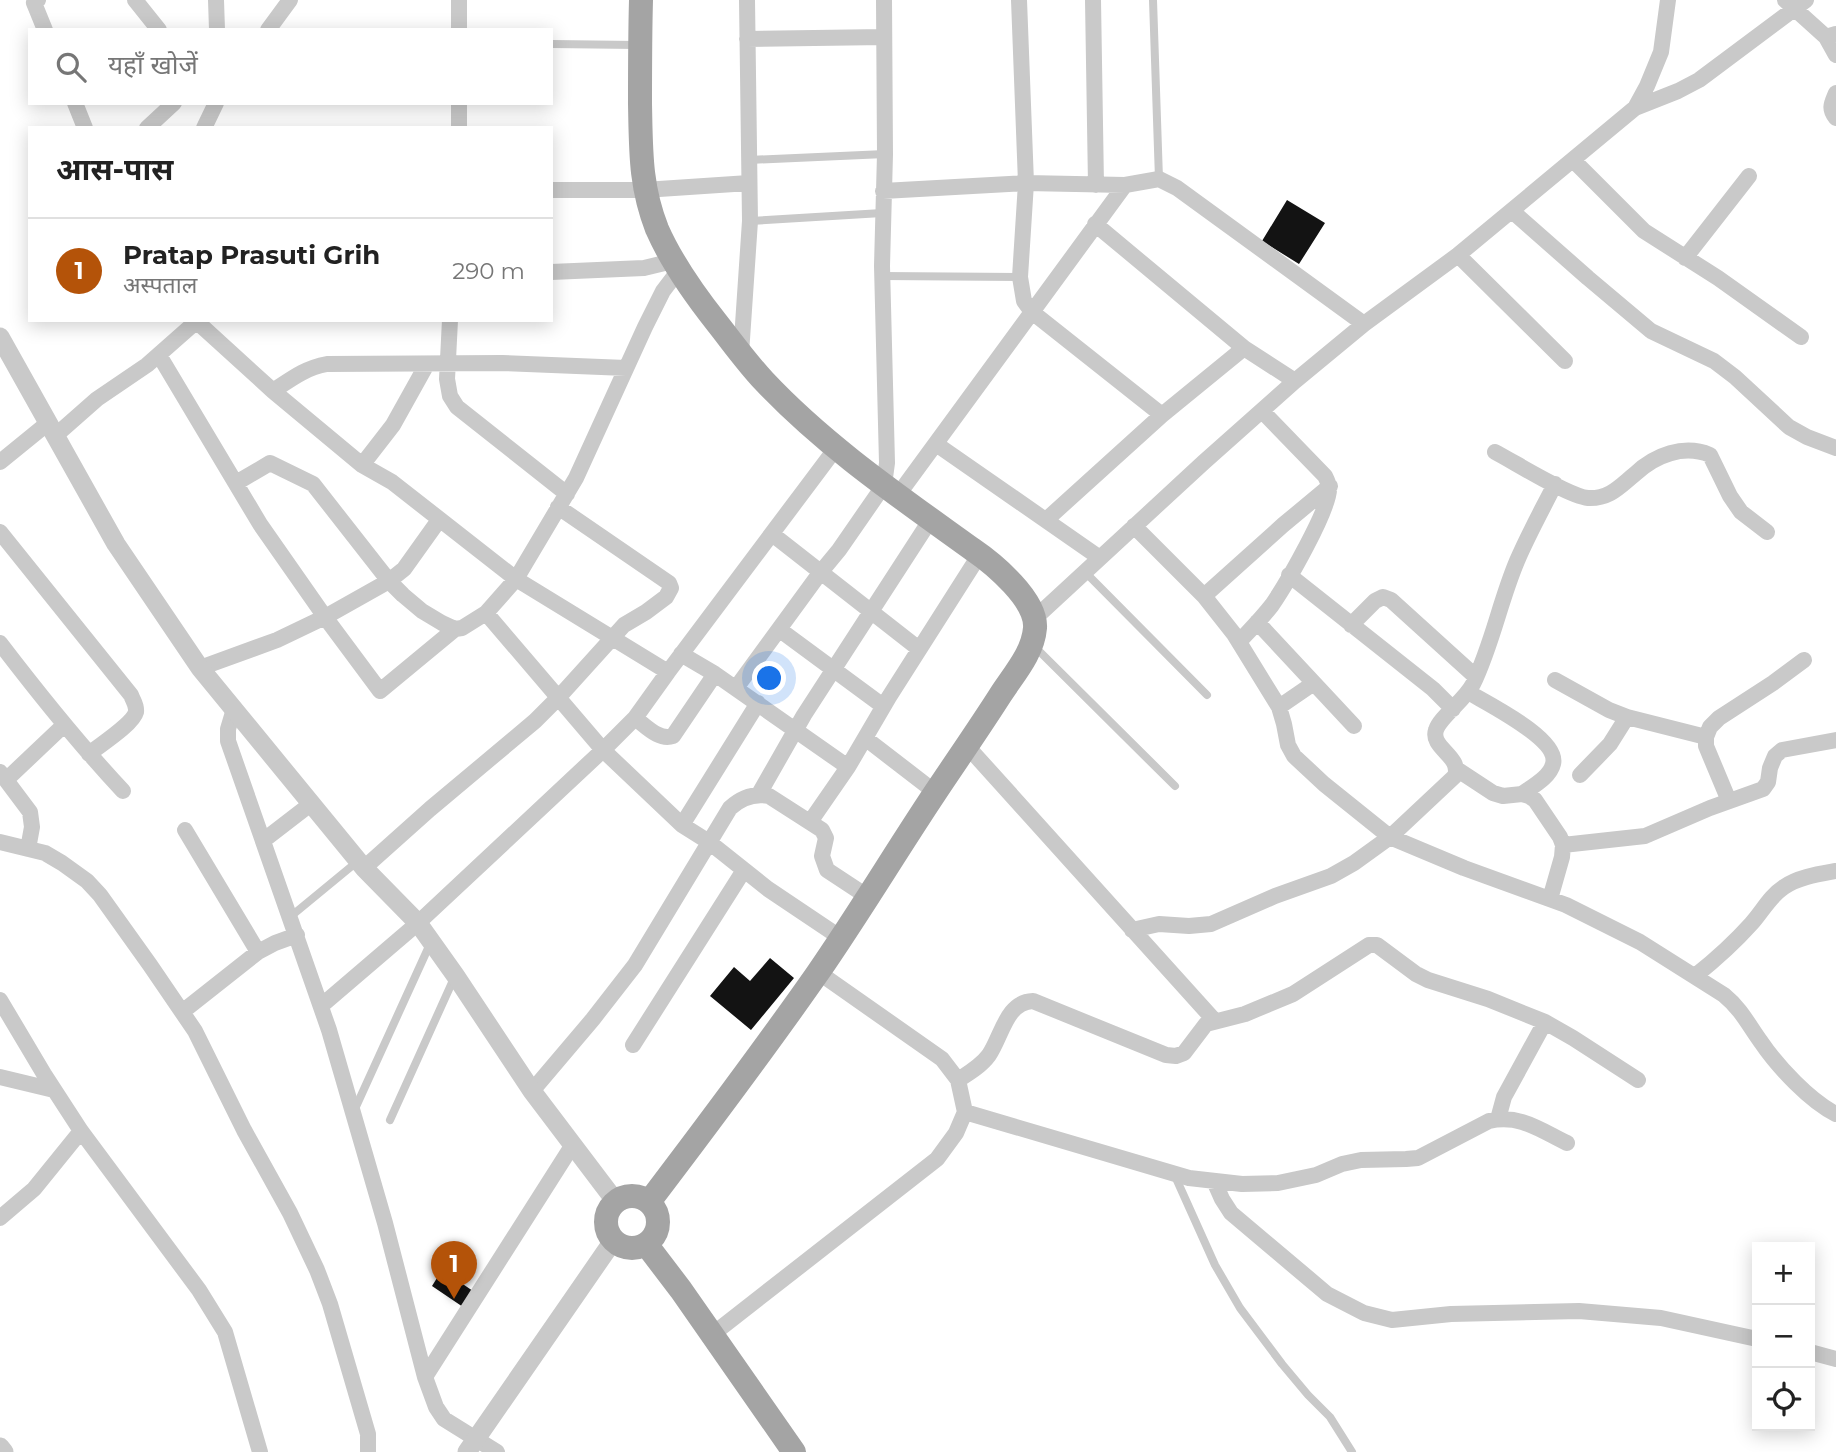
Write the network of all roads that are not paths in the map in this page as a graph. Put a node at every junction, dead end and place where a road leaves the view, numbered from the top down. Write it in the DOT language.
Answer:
graph roads {
  1 [pos="216,0"];
  2 [pos="290,0"];
  3 [pos="459,0"];
  4 [pos="641,0"];
  5 [pos="747,0"];
  6 [pos="884,0"];
  7 [pos="1019,0"];
  8 [pos="1093,0"];
  9 [pos="1153,0"];
  10 [pos="1668,0"];
  11 [pos="35,1"];
  12 [pos="141,3"];
  13 [pos="1795,3"];
  14 [pos="44,28"];
  15 [pos="158,28"];
  16 [pos="217,28"];
  17 [pos="269,28"];
  18 [pos="459,28"];
  19 [pos="1831,36"];
  20 [pos="884,37"];
  21 [pos="747,39"];
  22 [pos="553,44"];
  23 [pos="640,46"];
  24 [pos="1836,55"];
  25 [pos="1836,93"];
  26 [pos="76,105"];
  27 [pos="172,105"];
  28 [pos="215,105"];
  29 [pos="459,105"];
  30 [pos="1635,108"];
  31 [pos="1836,118"];
  32 [pos="84,126"];
  33 [pos="149,126"];
  34 [pos="205,126"];
  35 [pos="458,126"];
  36 [pos="885,154"];
  37 [pos="749,160"];
  38 [pos="1573,160"];
  39 [pos="1749,176"];
  40 [pos="1159,179"];
  41 [pos="749,183"];
  42 [pos="1026,183"];
  43 [pos="1096,185"];
  44 [pos="1125,185"];
  45 [pos="553,190"];
  46 [pos="644,190"];
  47 [pos="883,191"];
  48 [pos="1512,211"];
  49 [pos="882,213"];
  50 [pos="750,221"];
  51 [pos="1095,225"];
  52 [pos="1458,256"];
  53 [pos="1685,258"];
  54 [pos="676,266"];
  55 [pos="553,272"];
  56 [pos="882,276"];
  57 [pos="1020,278"];
  58 [pos="1031,312"];
  59 [pos="195,322"];
  60 [pos="197,322"];
  61 [pos="450,322"];
  62 [pos="1364,324"];
  63 [pos="0,337"];
  64 [pos="1801,337"];
  65 [pos="1244,348"];
  66 [pos="741,354"];
  67 [pos="159,355"];
  68 [pos="1565,361"];
  69 [pos="427,364"];
  70 [pos="447,364"];
  71 [pos="626,368"];
  72 [pos="1295,381"];
  73 [pos="273,391"];
  74 [pos="1262,411"];
  75 [pos="1162,415"];
  76 [pos="51,429"];
  77 [pos="936,444"];
  78 [pos="1836,447"];
  79 [pos="836,448"];
  80 [pos="1495,452"];
  81 [pos="0,462"];
  82 [pos="362,465"];
  83 [pos="236,483"];
  84 [pos="1555,484"];
  85 [pos="1329,486"];
  86 [pos="891,490"];
  87 [pos="563,500"];
  88 [pos="931,519"];
  89 [pos="439,520"];
  90 [pos="1046,520"];
  91 [pos="1134,526"];
  92 [pos="0,532"];
  93 [pos="1768,532"];
  94 [pos="772,534"];
  95 [pos="980,554"];
  96 [pos="1100,558"];
  97 [pos="820,573"];
  98 [pos="1086,573"];
  99 [pos="1289,575"];
  100 [pos="516,579"];
  101 [pos="389,582"];
  102 [pos="1204,596"];
  103 [pos="486,613"];
  104 [pos="871,613"];
  105 [pos="325,617"];
  106 [pos="1034,619"];
  107 [pos="1257,622"];
  108 [pos="1351,625"];
  109 [pos="455,629"];
  110 [pos="780,630"];
  111 [pos="612,638"];
  112 [pos="1239,642"];
  113 [pos="0,643"];
  114 [pos="1032,644"];
  115 [pos="919,649"];
  116 [pos="681,654"];
  117 [pos="1804,660"];
  118 [pos="200,667"];
  119 [pos="834,670"];
  120 [pos="668,672"];
  121 [pos="715,674"];
  122 [pos="1555,680"];
  123 [pos="1314,683"];
  124 [pos="1472,684"];
  125 [pos="736,688"];
  126 [pos="1207,695"];
  127 [pos="558,698"];
  128 [pos="758,703"];
  129 [pos="883,706"];
  130 [pos="1279,706"];
  131 [pos="234,709"];
  132 [pos="1453,709"];
  133 [pos="1627,717"];
  134 [pos="635,718"];
  135 [pos="64,724"];
  136 [pos="1354,726"];
  137 [pos="796,729"];
  138 [pos="1706,737"];
  139 [pos="865,738"];
  140 [pos="1836,740"];
  141 [pos="967,747"];
  142 [pos="603,750"];
  143 [pos="89,754"];
  144 [pos="848,767"];
  145 [pos="1458,770"];
  146 [pos="1580,775"];
  147 [pos="3,776"];
  148 [pos="1175,786"];
  149 [pos="123,791"];
  150 [pos="935,792"];
  151 [pos="759,794"];
  152 [pos="1522,794"];
  153 [pos="1728,801"];
  154 [pos="312,803"];
  155 [pos="810,822"];
  156 [pos="682,825"];
  157 [pos="186,830"];
  158 [pos="1390,836"];
  159 [pos="264,841"];
  160 [pos="0,842"];
  161 [pos="709,842"];
  162 [pos="1563,845"];
  163 [pos="28,849"];
  164 [pos="361,864"];
  165 [pos="744,870"];
  166 [pos="1836,871"];
  167 [pos="868,897"];
  168 [pos="1550,899"];
  169 [pos="290,917"];
  170 [pos="418,923"];
  171 [pos="1132,930"];
  172 [pos="296,934"];
  173 [pos="841,938"];
  174 [pos="431,942"];
  175 [pos="258,953"];
  176 [pos="818,972"];
  177 [pos="455,975"];
  178 [pos="1695,976"];
  179 [pos="0,1000"];
  180 [pos="321,1006"];
  181 [pos="182,1012"];
  182 [pos="1215,1021"];
  183 [pos="1545,1022"];
  184 [pos="633,1045"];
  185 [pos="0,1077"];
  186 [pos="958,1080"];
  187 [pos="1638,1080"];
  188 [pos="54,1090"];
  189 [pos="532,1091"];
  190 [pos="965,1112"];
  191 [pos="353,1113"];
  192 [pos="1836,1114"];
  193 [pos="1498,1119"];
  194 [pos="390,1120"];
  195 [pos="80,1131"];
  196 [pos="1567,1143"];
  197 [pos="572,1146"];
  198 [pos="1173,1173"];
  199 [pos="1214,1181"];
  200 [pos="616,1202"];
  201 [pos="649,1202"];
  202 [pos="0,1218"];
  203 [pos="613,1241"];
  204 [pos="646,1244"];
  205 [pos="713,1334"];
  206 [pos="1752,1338"];
  207 [pos="1815,1353"];
  208 [pos="1836,1359"];
  209 [pos="425,1377"];
  210 [pos="472,1446"];
  211 [pos="0,1447"];
  212 [pos="4,1452"];
  213 [pos="260,1452"];
  214 [pos="369,1452"];
  215 [pos="497,1452"];
  216 [pos="794,1452"];
  217 [pos="1352,1452"];
  1 -- 16 [label="street"];
  2 -- 17 [label="street"];
  3 -- 18 [label="street"];
  4 -- 23 [label="main road"];
  5 -- 21 [label="street"];
  6 -- 20 [label="street"];
  7 -- 42 [label="street"];
  8 -- 43 [label="street"];
  9 -- 40 [label="lane"];
  10 -- 30 [label="street"];
  11 -- 14 [label="street"];
  12 -- 15 [label="street"];
  13 -- 19 [label="street"];
  13 -- 30 [label="street"];
  19 -- 24 [label="street"];
  20 -- 21 [label="street"];
  20 -- 36 [label="street"];
  21 -- 37 [label="street"];
  22 -- 23 [label="lane"];
  23 -- 46 [label="main road"];
  25 -- 31 [label="street"];
  26 -- 32 [label="street"];
  27 -- 33 [label="street"];
  28 -- 34 [label="street"];
  29 -- 35 [label="street"];
  30 -- 38 [label="street"];
  36 -- 37 [label="lane"];
  36 -- 47 [label="street"];
  37 -- 41 [label="street"];
  38 -- 48 [label="street"];
  38 -- 53 [label="street"];
  39 -- 53 [label="street"];
  40 -- 44 [label="street"];
  40 -- 62 [label="street"];
  41 -- 46 [label="street"];
  41 -- 50 [label="street"];
  42 -- 43 [label="street"];
  42 -- 47 [label="street"];
  42 -- 57 [label="street"];
  43 -- 44 [label="street"];
  44 -- 51 [label="street"];
  45 -- 46 [label="street"];
  46 -- 54 [label="main road"];
  47 -- 49 [label="street"];
  48 -- 52 [label="street"];
  48 -- 78 [label="street"];
  49 -- 50 [label="lane"];
  49 -- 56 [label="street"];
  50 -- 66 [label="street"];
  51 -- 58 [label="street"];
  51 -- 65 [label="street"];
  52 -- 62 [label="street"];
  52 -- 68 [label="street"];
  53 -- 64 [label="street"];
  54 -- 55 [label="street"];
  54 -- 66 [label="main road"];
  54 -- 71 [label="street"];
  56 -- 57 [label="lane"];
  56 -- 86 [label="street"];
  57 -- 58 [label="street"];
  58 -- 75 [label="street"];
  58 -- 77 [label="street"];
  59 -- 67 [label="street"];
  60 -- 73 [label="street"];
  61 -- 70 [label="street"];
  62 -- 72 [label="street"];
  63 -- 76 [label="street"];
  65 -- 72 [label="street"];
  65 -- 75 [label="street"];
  66 -- 79 [label="main road"];
  67 -- 76 [label="street"];
  67 -- 83 [label="street"];
  69 -- 70 [label="street"];
  69 -- 73 [label="street"];
  69 -- 82 [label="street"];
  70 -- 71 [label="street"];
  70 -- 87 [label="street"];
  71 -- 87 [label="street"];
  72 -- 74 [label="street"];
  73 -- 82 [label="street"];
  74 -- 85 [label="street"];
  74 -- 91 [label="street"];
  75 -- 90 [label="street"];
  76 -- 81 [label="street"];
  76 -- 118 [label="street"];
  77 -- 86 [label="street"];
  77 -- 90 [label="street"];
  79 -- 86 [label="main road"];
  79 -- 94 [label="street"];
  80 -- 84 [label="street"];
  82 -- 89 [label="street"];
  83 -- 101 [label="street"];
  83 -- 105 [label="street"];
  84 -- 93 [label="street"];
  84 -- 124 [label="street"];
  85 -- 99 [label="street"];
  85 -- 102 [label="street"];
  86 -- 88 [label="main road"];
  86 -- 97 [label="street"];
  87 -- 100 [label="street"];
  87 -- 111 [label="street"];
  88 -- 95 [label="main road"];
  88 -- 104 [label="street"];
  89 -- 100 [label="street"];
  89 -- 101 [label="street"];
  90 -- 96 [label="street"];
  91 -- 96 [label="street"];
  91 -- 102 [label="street"];
  92 -- 143 [label="street"];
  94 -- 97 [label="street"];
  94 -- 116 [label="street"];
  95 -- 106 [label="main road"];
  95 -- 115 [label="street"];
  96 -- 98 [label="street"];
  97 -- 104 [label="street"];
  97 -- 110 [label="street"];
  98 -- 106 [label="street"];
  98 -- 126 [label="lane"];
  99 -- 107 [label="street"];
  99 -- 108 [label="street"];
  100 -- 103 [label="street"];
  100 -- 111 [label="street"];
  101 -- 105 [label="street"];
  101 -- 109 [label="street"];
  102 -- 112 [label="street"];
  103 -- 109 [label="street"];
  103 -- 127 [label="street"];
  104 -- 115 [label="street"];
  104 -- 119 [label="street"];
  105 -- 109 [label="street"];
  105 -- 118 [label="street"];
  106 -- 114 [label="main road"];
  107 -- 112 [label="street"];
  107 -- 123 [label="street"];
  108 -- 124 [label="street"];
  108 -- 132 [label="street"];
  110 -- 119 [label="street"];
  110 -- 125 [label="street"];
  111 -- 120 [label="street"];
  111 -- 127 [label="street"];
  112 -- 130 [label="street"];
  113 -- 135 [label="street"];
  114 -- 141 [label="main road"];
  114 -- 148 [label="lane"];
  115 -- 129 [label="street"];
  116 -- 120 [label="street"];
  116 -- 121 [label="street"];
  117 -- 138 [label="street"];
  118 -- 131 [label="street"];
  119 -- 129 [label="street"];
  119 -- 137 [label="street"];
  120 -- 134 [label="street"];
  121 -- 125 [label="street"];
  121 -- 134 [label="street"];
  122 -- 133 [label="street"];
  123 -- 130 [label="street"];
  123 -- 136 [label="street"];
  124 -- 132 [label="street"];
  124 -- 152 [label="street"];
  125 -- 128 [label="street"];
  127 -- 142 [label="street"];
  127 -- 164 [label="street"];
  128 -- 137 [label="street"];
  128 -- 156 [label="street"];
  129 -- 139 [label="street"];
  130 -- 158 [label="street"];
  131 -- 154 [label="street"];
  131 -- 159 [label="street"];
  132 -- 145 [label="street"];
  133 -- 138 [label="street"];
  133 -- 146 [label="street"];
  134 -- 142 [label="street"];
  135 -- 143 [label="street"];
  135 -- 147 [label="street"];
  137 -- 144 [label="street"];
  137 -- 151 [label="street"];
  138 -- 153 [label="street"];
  139 -- 144 [label="street"];
  139 -- 150 [label="street"];
  140 -- 153 [label="street"];
  141 -- 150 [label="main road"];
  141 -- 171 [label="street"];
  142 -- 156 [label="street"];
  142 -- 170 [label="street"];
  143 -- 149 [label="street"];
  144 -- 155 [label="street"];
  145 -- 152 [label="street"];
  145 -- 158 [label="street"];
  147 -- 163 [label="street"];
  150 -- 167 [label="main road"];
  151 -- 155 [label="street"];
  151 -- 161 [label="street"];
  152 -- 162 [label="street"];
  153 -- 162 [label="street"];
  154 -- 159 [label="street"];
  154 -- 164 [label="street"];
  155 -- 167 [label="street"];
  156 -- 161 [label="street"];
  157 -- 175 [label="street"];
  158 -- 168 [label="street"];
  158 -- 171 [label="street"];
  159 -- 169 [label="street"];
  160 -- 163 [label="street"];
  161 -- 165 [label="street"];
  161 -- 189 [label="street"];
  162 -- 168 [label="street"];
  163 -- 181 [label="street"];
  164 -- 169 [label="lane"];
  164 -- 170 [label="street"];
  165 -- 173 [label="street"];
  165 -- 184 [label="street"];
  166 -- 178 [label="street"];
  167 -- 173 [label="main road"];
  168 -- 178 [label="street"];
  169 -- 172 [label="street"];
  170 -- 174 [label="street"];
  170 -- 180 [label="street"];
  171 -- 182 [label="street"];
  172 -- 175 [label="street"];
  172 -- 180 [label="street"];
  173 -- 176 [label="main road"];
  174 -- 177 [label="street"];
  174 -- 191 [label="lane"];
  175 -- 181 [label="street"];
  176 -- 186 [label="street"];
  176 -- 201 [label="main road"];
  177 -- 189 [label="street"];
  177 -- 194 [label="lane"];
  178 -- 192 [label="street"];
  179 -- 188 [label="street"];
  180 -- 191 [label="street"];
  181 -- 214 [label="street"];
  182 -- 183 [label="street"];
  182 -- 186 [label="street"];
  183 -- 187 [label="street"];
  183 -- 193 [label="street"];
  185 -- 188 [label="street"];
  186 -- 190 [label="street"];
  188 -- 195 [label="street"];
  189 -- 197 [label="street"];
  190 -- 198 [label="street"];
  190 -- 205 [label="street"];
  191 -- 209 [label="street"];
  193 -- 196 [label="street"];
  193 -- 199 [label="street"];
  195 -- 202 [label="street"];
  195 -- 213 [label="street"];
  197 -- 200 [label="street"];
  197 -- 209 [label="street"];
  198 -- 199 [label="street"];
  198 -- 217 [label="lane"];
  199 -- 206 [label="street"];
  200 -- 201 [label="main road"];
  200 -- 203 [label="main road"];
  201 -- 204 [label="main road"];
  203 -- 204 [label="main road"];
  203 -- 210 [label="street"];
  204 -- 205 [label="main road"];
  205 -- 216 [label="main road"];
  207 -- 208 [label="street"];
  209 -- 210 [label="street"];
  210 -- 215 [label="street"];
  211 -- 212 [label="street"];
}
